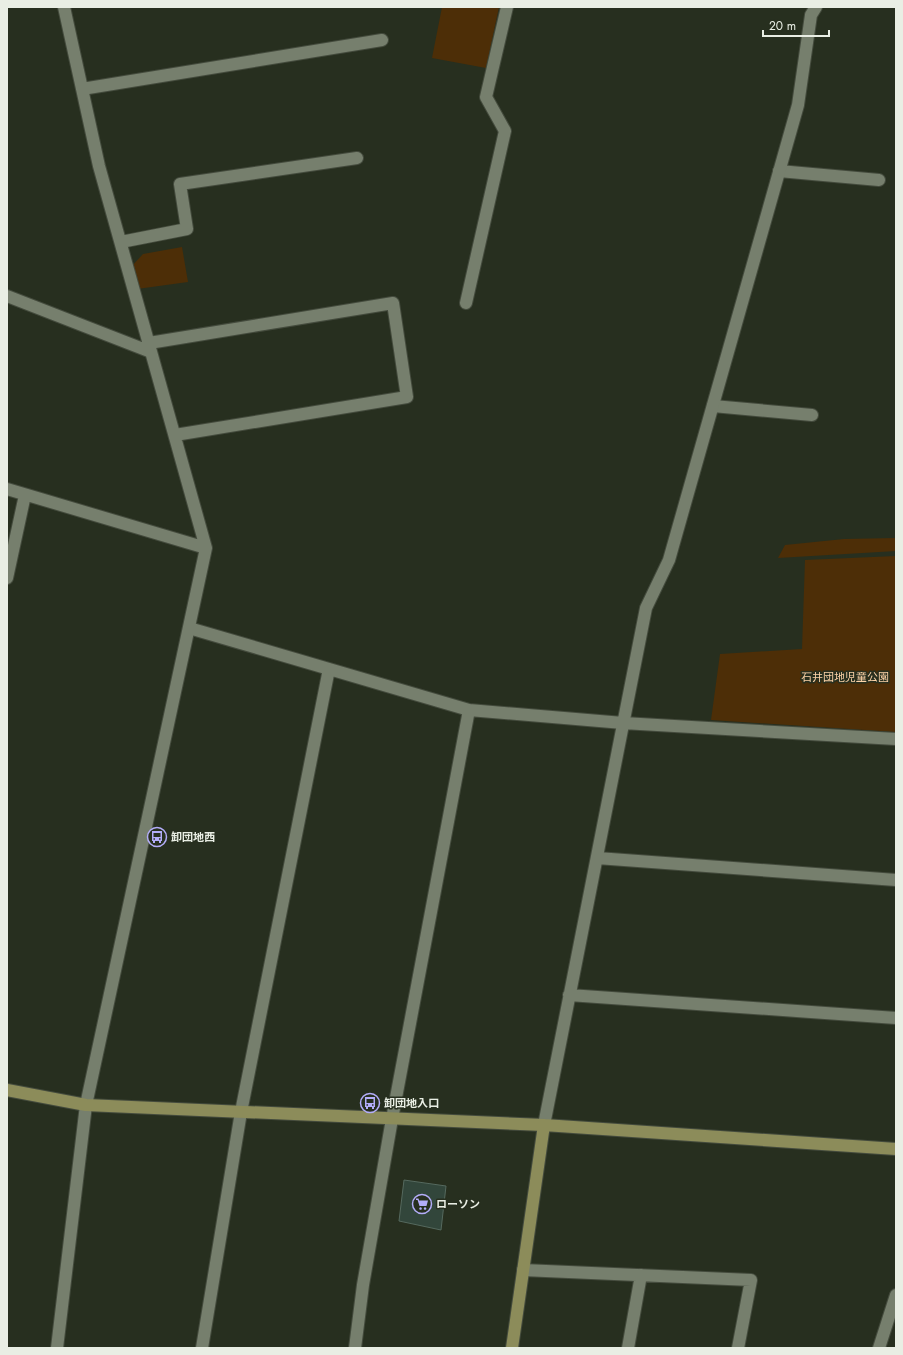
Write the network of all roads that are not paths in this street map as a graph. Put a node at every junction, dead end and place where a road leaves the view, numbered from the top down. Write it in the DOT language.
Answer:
graph roads {
  1 [pos="64,7"];
  2 [pos="507,7"];
  3 [pos="816,7"];
  4 [pos="382,40"];
  5 [pos="82,89"];
  6 [pos="357,158"];
  7 [pos="779,171"];
  8 [pos="879,180"];
  9 [pos="120,242"];
  10 [pos="7,296"];
  11 [pos="466,303"];
  12 [pos="150,347"];
  13 [pos="713,406"];
  14 [pos="812,415"];
  15 [pos="174,435"];
  16 [pos="7,489"];
  17 [pos="25,495"];
  18 [pos="206,548"];
  19 [pos="7,578"];
  20 [pos="189,628"];
  21 [pos="329,669"];
  22 [pos="469,710"];
  23 [pos="623,723"];
  24 [pos="896,739"];
  25 [pos="596,858"];
  26 [pos="896,880"];
  27 [pos="569,995"];
  28 [pos="896,1018"];
  29 [pos="7,1090"];
  30 [pos="86,1105"];
  31 [pos="241,1112"];
  32 [pos="392,1119"];
  33 [pos="544,1125"];
  34 [pos="896,1149"];
  35 [pos="524,1270"];
  36 [pos="641,1275"];
  37 [pos="896,1295"];
  38 [pos="57,1348"];
  39 [pos="202,1348"];
  40 [pos="355,1348"];
  41 [pos="512,1348"];
  42 [pos="628,1348"];
  43 [pos="738,1348"];
  44 [pos="879,1348"];
  1 -- 5 [label="street"];
  2 -- 11 [label="street"];
  3 -- 7 [label="street"];
  4 -- 5 [label="street"];
  5 -- 9 [label="street"];
  6 -- 9 [label="street"];
  7 -- 8 [label="street"];
  7 -- 13 [label="street"];
  9 -- 12 [label="street"];
  10 -- 12 [label="street"];
  12 -- 15 [label="street"];
  12 -- 15 [label="street"];
  13 -- 14 [label="street"];
  13 -- 23 [label="street"];
  15 -- 18 [label="street"];
  16 -- 17 [label="street"];
  17 -- 18 [label="street"];
  17 -- 19 [label="street"];
  18 -- 20 [label="street"];
  20 -- 21 [label="street"];
  20 -- 30 [label="street"];
  21 -- 22 [label="street"];
  21 -- 31 [label="street"];
  22 -- 23 [label="street"];
  22 -- 32 [label="street"];
  23 -- 24 [label="street"];
  23 -- 25 [label="street"];
  25 -- 26 [label="street"];
  25 -- 27 [label="street"];
  27 -- 28 [label="street"];
  27 -- 33 [label="street"];
  29 -- 30 [label="street"];
  30 -- 31 [label="street"];
  30 -- 38 [label="street"];
  31 -- 32 [label="street"];
  31 -- 39 [label="street"];
  32 -- 33 [label="street"];
  32 -- 40 [label="street"];
  33 -- 34 [label="street"];
  33 -- 35 [label="street"];
  35 -- 36 [label="street"];
  35 -- 41 [label="street"];
  36 -- 42 [label="street"];
  36 -- 43 [label="street"];
  37 -- 44 [label="street"];
}
